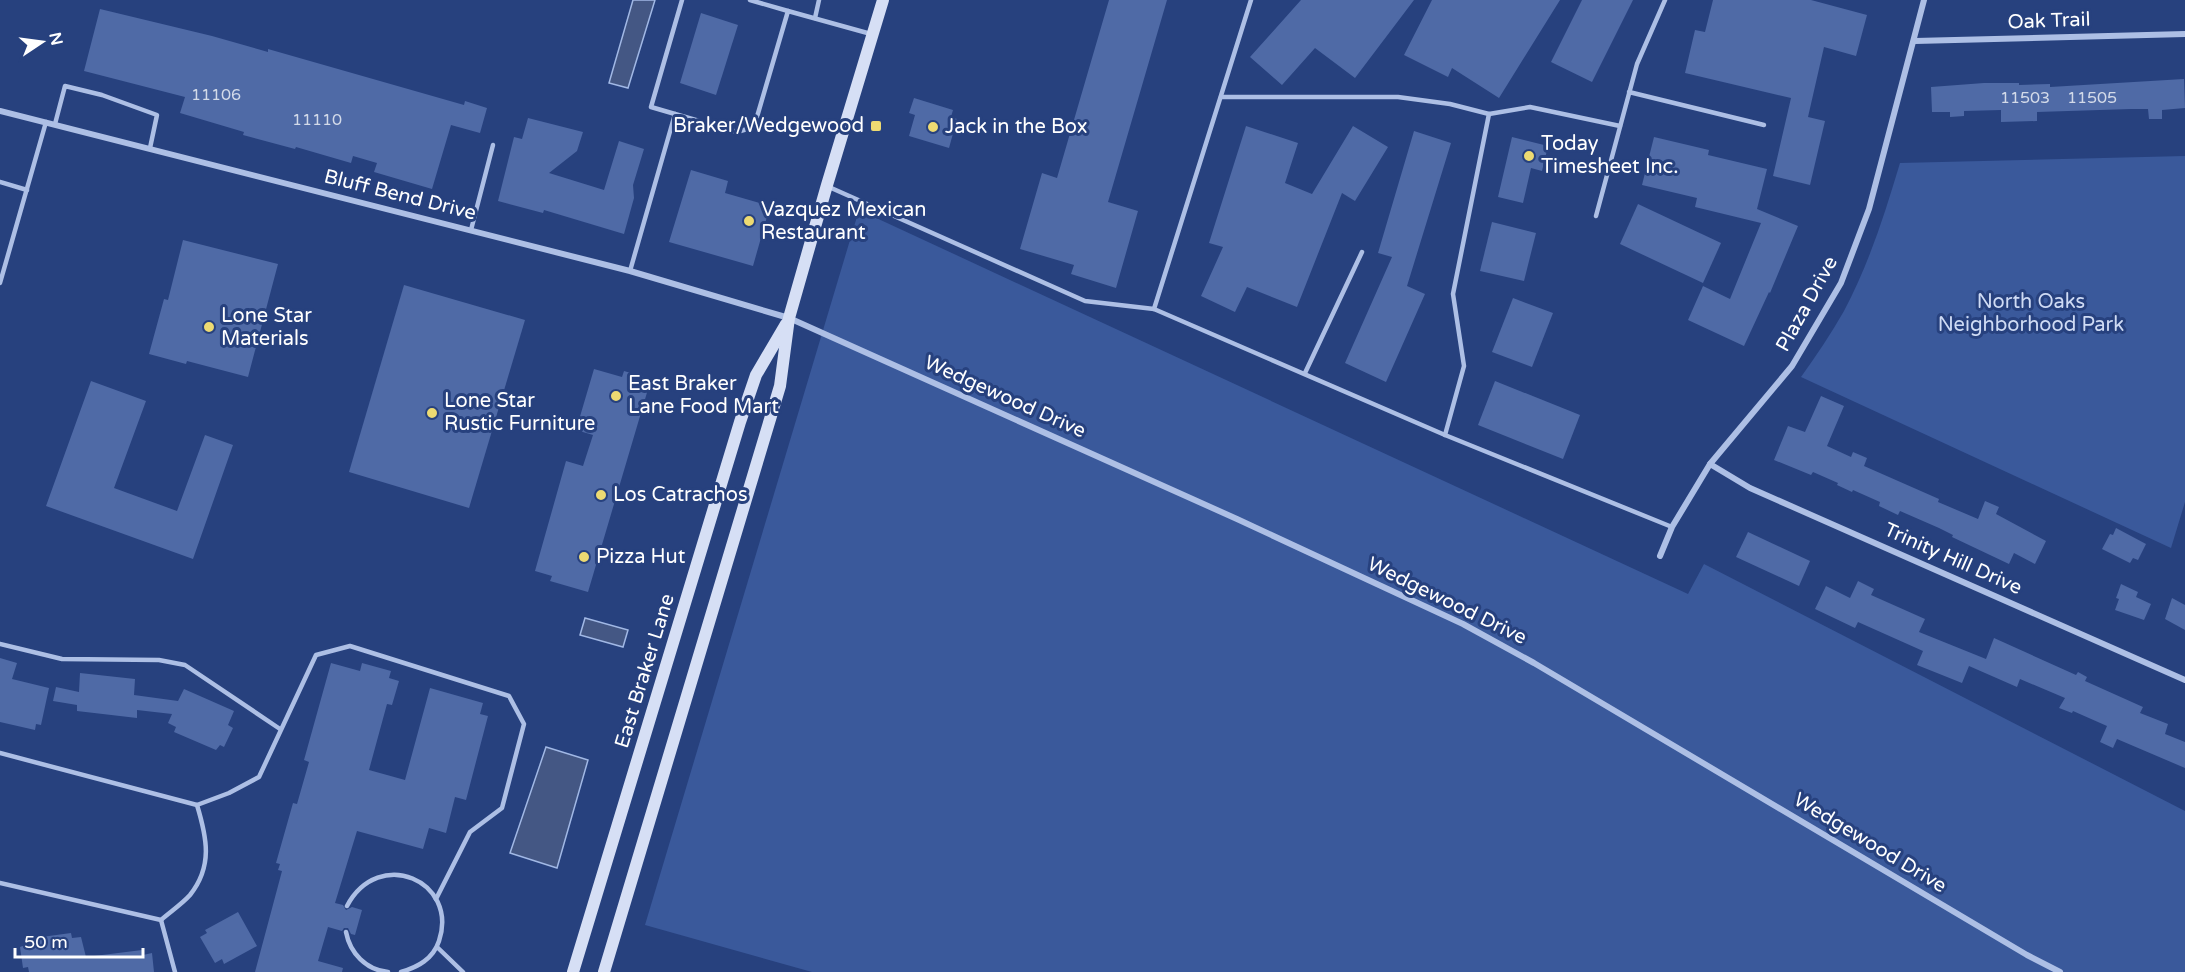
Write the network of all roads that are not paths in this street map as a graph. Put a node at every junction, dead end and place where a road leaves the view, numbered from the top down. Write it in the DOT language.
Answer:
graph roads {
  1 [pos="682,0"];
  2 [pos="750,0"];
  3 [pos="819,0"];
  4 [pos="883,0"];
  5 [pos="1251,0"];
  6 [pos="1665,0"];
  7 [pos="1924,0"];
  8 [pos="764,2"];
  9 [pos="788,11"];
  10 [pos="815,18"];
  11 [pos="2185,34"];
  12 [pos="872,35"];
  13 [pos="1915,41"];
  14 [pos="1629,92"];
  15 [pos="1221,97"];
  16 [pos="0,111"];
  17 [pos="675,114"];
  18 [pos="1489,114"];
  19 [pos="46,122"];
  20 [pos="55,124"];
  21 [pos="1764,125"];
  22 [pos="1620,126"];
  23 [pos="493,145"];
  24 [pos="150,148"];
  25 [pos="0,183"];
  26 [pos="826,185"];
  27 [pos="27,190"];
  28 [pos="1596,216"];
  29 [pos="471,230"];
  30 [pos="1362,252"];
  31 [pos="630,271"];
  32 [pos="0,283"];
  33 [pos="1154,309"];
  34 [pos="789,318"];
  35 [pos="1305,374"];
  36 [pos="1445,435"];
  37 [pos="1710,464"];
  38 [pos="1672,527"];
  39 [pos="1660,556"];
  40 [pos="0,644"];
  41 [pos="2185,680"];
  42 [pos="280,729"];
  43 [pos="0,753"];
  44 [pos="197,805"];
  45 [pos="0,883"];
  46 [pos="436,899"];
  47 [pos="347,906"];
  48 [pos="161,920"];
  49 [pos="346,932"];
  50 [pos="437,947"];
  51 [pos="175,972"];
  52 [pos="388,972"];
  53 [pos="401,972"];
  54 [pos="463,972"];
  55 [pos="573,972"];
  56 [pos="604,972"];
  57 [pos="2060,972"];
  1 -- 17 [label="lane"];
  2 -- 8 [label="lane"];
  3 -- 10 [label="lane"];
  4 -- 12 [label="main road, East Braker Lane"];
  5 -- 15 [label="lane"];
  6 -- 14 [label="lane"];
  7 -- 13 [label="street, Plaza Drive"];
  8 -- 9 [label="lane"];
  9 -- 10 [label="lane"];
  9 -- 17 [label="lane"];
  10 -- 12 [label="lane"];
  11 -- 13 [label="street, Oak Trail"];
  12 -- 26 [label="main road, East Braker Lane"];
  13 -- 37 [label="street, Plaza Drive"];
  14 -- 21 [label="lane"];
  14 -- 22 [label="lane"];
  15 -- 18 [label="lane"];
  15 -- 33 [label="lane"];
  16 -- 19 [label="street, Bluff Bend Drive"];
  17 -- 31 [label="lane"];
  18 -- 22 [label="lane"];
  18 -- 36 [label="lane"];
  19 -- 20 [label="street, Bluff Bend Drive"];
  19 -- 27 [label="lane"];
  20 -- 24 [label="street, Bluff Bend Drive"];
  20 -- 24 [label="lane"];
  22 -- 28 [label="lane"];
  23 -- 29 [label="lane"];
  24 -- 29 [label="street, Bluff Bend Drive"];
  25 -- 27 [label="lane"];
  26 -- 33 [label="lane"];
  26 -- 34 [label="main road, East Braker Lane"];
  27 -- 32 [label="lane"];
  29 -- 31 [label="street, Bluff Bend Drive"];
  30 -- 35 [label="lane"];
  31 -- 34 [label="street, Bluff Bend Drive"];
  33 -- 35 [label="lane"];
  34 -- 55 [label="main road, East Braker Lane"];
  34 -- 56 [label="main road, East Braker Lane"];
  34 -- 57 [label="street, Wedgewood Drive"];
  35 -- 36 [label="lane"];
  36 -- 38 [label="lane"];
  37 -- 38 [label="street, Plaza Drive"];
  37 -- 41 [label="street, Trinity Hill Drive"];
  38 -- 39 [label="street, Plaza Drive"];
  40 -- 42 [label="lane"];
  42 -- 44 [label="lane"];
  42 -- 46 [label="lane"];
  43 -- 44 [label="lane"];
  44 -- 48 [label="lane"];
  45 -- 48 [label="lane"];
  46 -- 47 [label="lane"];
  46 -- 50 [label="lane"];
  48 -- 51 [label="lane"];
  49 -- 52 [label="lane"];
  50 -- 53 [label="lane"];
  50 -- 54 [label="lane"];
}
